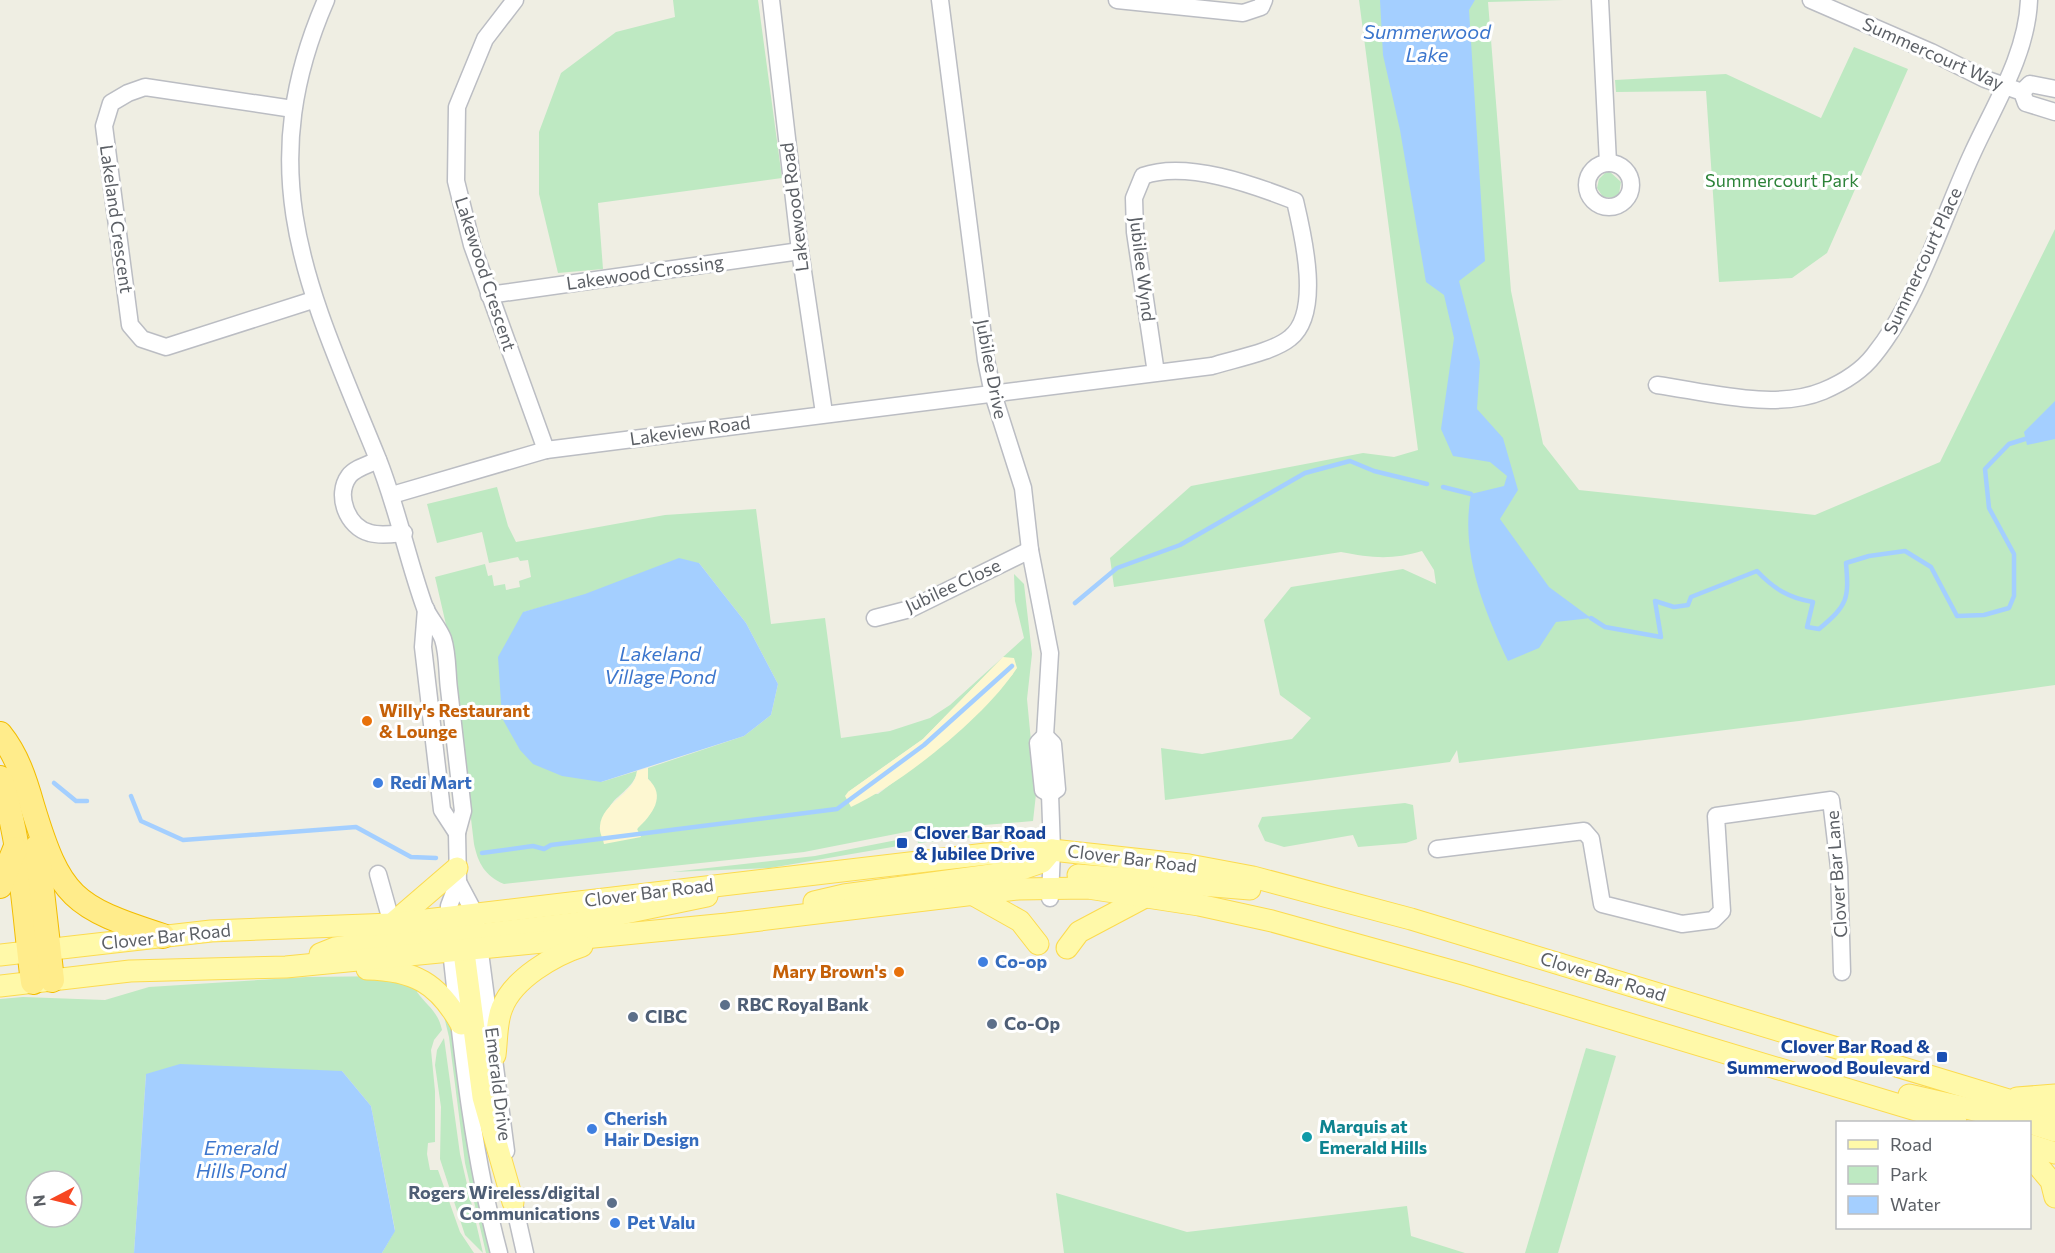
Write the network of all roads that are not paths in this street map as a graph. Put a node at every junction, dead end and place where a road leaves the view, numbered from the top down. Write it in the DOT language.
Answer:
graph roads {
  1 [pos="326,0"];
  2 [pos="515,0"];
  3 [pos="771,0"];
  4 [pos="940,0"];
  5 [pos="1117,0"];
  6 [pos="1264,0"];
  7 [pos="1600,0"];
  8 [pos="1811,0"];
  9 [pos="2030,0"];
  10 [pos="2004,86"];
  11 [pos="2055,89"];
  12 [pos="2022,92"];
  13 [pos="293,109"];
  14 [pos="2055,112"];
  15 [pos="1608,163"];
  16 [pos="800,251"];
  17 [pos="489,294"];
  18 [pos="313,300"];
  19 [pos="1156,373"];
  20 [pos="1657,385"];
  21 [pos="993,394"];
  22 [pos="824,413"];
  23 [pos="546,450"];
  24 [pos="378,460"];
  25 [pos="392,495"];
  26 [pos="404,533"];
  27 [pos="1030,550"];
  28 [pos="426,609"];
  29 [pos="874,618"];
  30 [pos="453,727"];
  31 [pos="434,731"];
  32 [pos="0,734"];
  33 [pos="0,778"];
  34 [pos="32,803"];
  35 [pos="457,833"];
  36 [pos="16,846"];
  37 [pos="1437,849"];
  38 [pos="1052,850"];
  39 [pos="378,874"];
  40 [pos="457,875"];
  41 [pos="0,886"];
  42 [pos="1050,892"];
  43 [pos="972,894"];
  44 [pos="1312,894"];
  45 [pos="1145,897"];
  46 [pos="392,924"];
  47 [pos="726,924"];
  48 [pos="463,935"];
  49 [pos="615,935"];
  50 [pos="164,936"];
  51 [pos="1038,944"];
  52 [pos="1067,948"];
  53 [pos="38,951"];
  54 [pos="0,955"];
  55 [pos="286,967"];
  56 [pos="1842,972"];
  57 [pos="42,981"];
  58 [pos="0,986"];
  59 [pos="461,1024"];
  60 [pos="495,1055"];
  61 [pos="1858,1093"];
  62 [pos="2055,1095"];
  63 [pos="2008,1099"];
  64 [pos="2055,1114"];
  65 [pos="1953,1121"];
  66 [pos="2019,1121"];
  67 [pos="2031,1124"];
  68 [pos="2055,1131"];
  69 [pos="2031,1145"];
  70 [pos="2055,1152"];
  71 [pos="2031,1157"];
  72 [pos="2055,1197"];
  73 [pos="513,1202"];
  74 [pos="499,1253"];
  75 [pos="525,1253"];
  1 -- 13 [label="street"];
  2 -- 17 [label="street, Lakewood Crescent"];
  3 -- 16 [label="street, Lakewood Road"];
  4 -- 21 [label="street, Jubilee Drive"];
  5 -- 6 [label="street"];
  7 -- 15 [label="street"];
  8 -- 10 [label="street, Summercourt Way"];
  9 -- 10 [label="street, Summercourt Place"];
  10 -- 12 [label="street, Summercourt Way"];
  10 -- 20 [label="street, Summercourt Place"];
  11 -- 12 [label="street, Summercourt Way"];
  12 -- 14 [label="street, Summercourt Way"];
  13 -- 18 [label="street"];
  13 -- 18 [label="street, Lakeland Crescent"];
  16 -- 17 [label="street, Lakewood Crossing"];
  16 -- 22 [label="street, Lakewood Road"];
  17 -- 23 [label="street, Lakewood Crescent"];
  18 -- 24 [label="street"];
  19 -- 19 [label="street, Jubilee Wynd"];
  19 -- 21 [label="street, Jubilee Wynd"];
  21 -- 22 [label="street, Lakeview Road"];
  21 -- 27 [label="street, Jubilee Drive"];
  22 -- 23 [label="street, Lakeview Road"];
  23 -- 25 [label="street, Lakeview Road"];
  24 -- 25 [label="street"];
  24 -- 26 [label="street"];
  25 -- 26 [label="street"];
  26 -- 28 [label="street"];
  27 -- 29 [label="street, Jubilee Close"];
  27 -- 38 [label="street, Jubilee Drive"];
  28 -- 30 [label="street"];
  28 -- 31 [label="street"];
  30 -- 31 [label="street"];
  30 -- 35 [label="street"];
  31 -- 35 [label="street"];
  32 -- 34 [label="highway"];
  33 -- 36 [label="highway"];
  34 -- 50 [label="highway"];
  34 -- 53 [label="highway"];
  35 -- 40 [label="street"];
  36 -- 41 [label="highway"];
  36 -- 53 [label="highway"];
  37 -- 56 [label="street, Clover Bar Lane"];
  38 -- 42 [label="street"];
  38 -- 44 [label="main road, Clover Bar Road"];
  38 -- 47 [label="main road"];
  38 -- 48 [label="main road, Clover Bar Road"];
  39 -- 46 [label="street"];
  40 -- 46 [label="main road"];
  40 -- 48 [label="street"];
  40 -- 48 [label="street"];
  42 -- 43 [label="main road, Clover Bar Road"];
  42 -- 44 [label="main road"];
  42 -- 45 [label="main road, Clover Bar Road"];
  43 -- 47 [label="main road, Clover Bar Road"];
  43 -- 51 [label="main road"];
  44 -- 63 [label="main road, Clover Bar Road"];
  45 -- 52 [label="main road"];
  45 -- 61 [label="main road, Clover Bar Road"];
  46 -- 48 [label="main road, Clover Bar Road"];
  46 -- 50 [label="main road, Clover Bar Road"];
  47 -- 49 [label="main road, Clover Bar Road"];
  48 -- 49 [label="main road, Clover Bar Road"];
  48 -- 55 [label="main road, Clover Bar Road"];
  48 -- 59 [label="street, Emerald Drive"];
  48 -- 60 [label="street, Emerald Drive"];
  48 -- 73 [label="main road"];
  49 -- 60 [label="main road"];
  50 -- 53 [label="main road, Clover Bar Road"];
  53 -- 54 [label="main road, Clover Bar Road"];
  53 -- 57 [label="highway"];
  55 -- 57 [label="main road, Clover Bar Road"];
  55 -- 59 [label="main road"];
  57 -- 58 [label="main road, Clover Bar Road"];
  59 -- 74 [label="street, Emerald Drive"];
  60 -- 73 [label="street, Emerald Drive"];
  61 -- 65 [label="main road, Clover Bar Road"];
  61 -- 66 [label="main road"];
  62 -- 63 [label="main road"];
  63 -- 64 [label="main road, Clover Bar Road"];
  67 -- 68 [label="main road"];
  69 -- 70 [label="main road"];
  71 -- 72 [label="main road"];
  73 -- 75 [label="street, Emerald Drive"];
}
